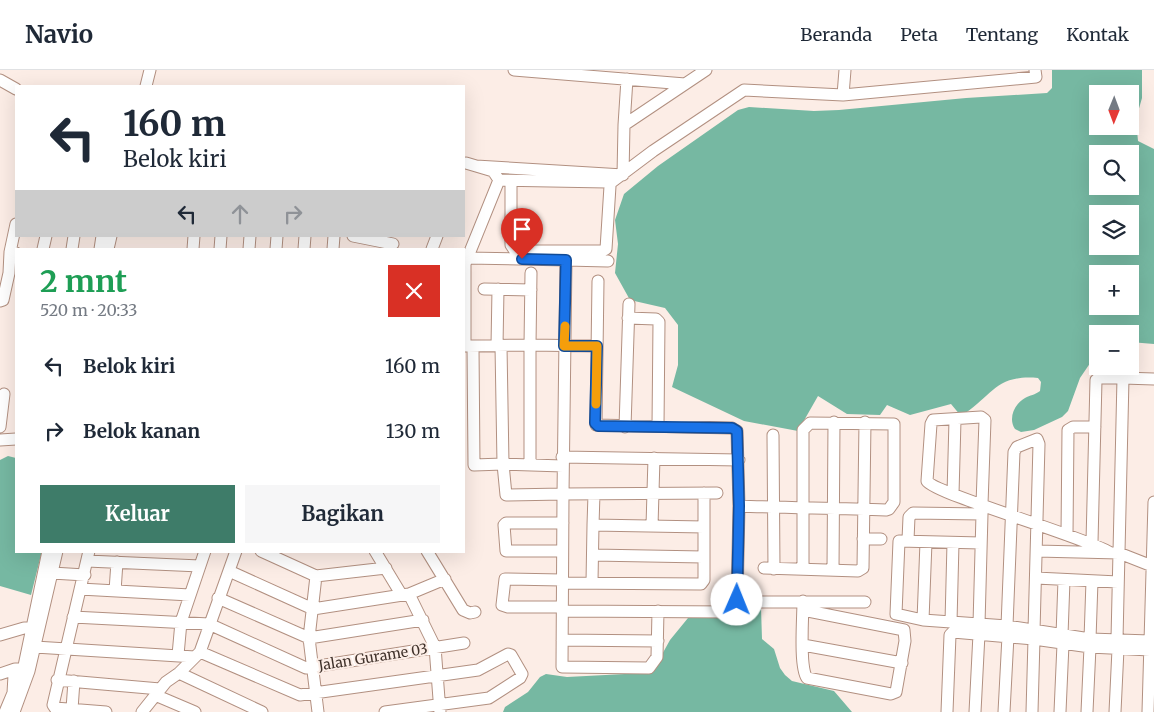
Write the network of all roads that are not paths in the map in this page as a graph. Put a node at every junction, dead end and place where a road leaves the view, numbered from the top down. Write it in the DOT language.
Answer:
graph roads {
  1 [pos="150,70"];
  2 [pos="514,70"];
  3 [pos="706,70"];
  4 [pos="845,70"];
  5 [pos="1035,70"];
  6 [pos="627,79"];
  7 [pos="0,80"];
  8 [pos="685,84"];
  9 [pos="146,85"];
  10 [pos="15,88"];
  11 [pos="843,95"];
  12 [pos="624,125"];
  13 [pos="468,165"];
  14 [pos="623,174"];
  15 [pos="505,180"];
  16 [pos="609,184"];
  17 [pos="15,228"];
  18 [pos="359,237"];
  19 [pos="394,243"];
  20 [pos="9,249"];
  21 [pos="467,258"];
  22 [pos="566,260"];
  23 [pos="608,261"];
  24 [pos="465,267"];
  25 [pos="5,272"];
  26 [pos="531,273"];
  27 [pos="598,281"];
  28 [pos="484,289"];
  29 [pos="498,289"];
  30 [pos="465,290"];
  31 [pos="531,290"];
  32 [pos="0,301"];
  33 [pos="628,304"];
  34 [pos="628,318"];
  35 [pos="530,345"];
  36 [pos="468,346"];
  37 [pos="499,346"];
  38 [pos="564,346"];
  39 [pos="597,346"];
  40 [pos="1123,378"];
  41 [pos="1154,379"];
  42 [pos="4,394"];
  43 [pos="955,420"];
  44 [pos="834,422"];
  45 [pos="865,422"];
  46 [pos="658,426"];
  47 [pos="0,427"];
  48 [pos="625,427"];
  49 [pos="1095,427"];
  50 [pos="773,435"];
  51 [pos="1,437"];
  52 [pos="15,439"];
  53 [pos="654,458"];
  54 [pos="739,460"];
  55 [pos="563,462"];
  56 [pos="503,464"];
  57 [pos="469,465"];
  58 [pos="530,465"];
  59 [pos="653,492"];
  60 [pos="704,493"];
  61 [pos="717,493"];
  62 [pos="563,494"];
  63 [pos="594,494"];
  64 [pos="954,494"];
  65 [pos="1154,502"];
  66 [pos="739,506"];
  67 [pos="774,507"];
  68 [pos="803,508"];
  69 [pos="834,508"];
  70 [pos="863,509"];
  71 [pos="982,509"];
  72 [pos="1154,512"];
  73 [pos="1011,514"];
  74 [pos="563,524"];
  75 [pos="593,525"];
  76 [pos="1038,525"];
  77 [pos="652,526"];
  78 [pos="704,527"];
  79 [pos="1067,535"];
  80 [pos="863,539"];
  81 [pos="1153,539"];
  82 [pos="881,540"];
  83 [pos="908,540"];
  84 [pos="926,542"];
  85 [pos="1092,542"];
  86 [pos="953,543"];
  87 [pos="981,544"];
  88 [pos="561,551"];
  89 [pos="1037,551"];
  90 [pos="48,553"];
  91 [pos="57,553"];
  92 [pos="204,553"];
  93 [pos="235,553"];
  94 [pos="265,553"];
  95 [pos="376,553"];
  96 [pos="427,553"];
  97 [pos="1114,553"];
  98 [pos="592,555"];
  99 [pos="88,556"];
  100 [pos="703,557"];
  101 [pos="117,562"];
  102 [pos="200,566"];
  103 [pos="1152,566"];
  104 [pos="386,568"];
  105 [pos="803,569"];
  106 [pos="833,570"];
  107 [pos="229,571"];
  108 [pos="52,573"];
  109 [pos="85,575"];
  110 [pos="316,576"];
  111 [pos="1036,578"];
  112 [pos="445,579"];
  113 [pos="1064,580"];
  114 [pos="562,581"];
  115 [pos="1092,581"];
  116 [pos="592,582"];
  117 [pos="1118,582"];
  118 [pos="80,589"];
  119 [pos="115,591"];
  120 [pos="405,594"];
  121 [pos="190,595"];
  122 [pos="218,598"];
  123 [pos="737,602"];
  124 [pos="865,602"];
  125 [pos="803,606"];
  126 [pos="312,609"];
  127 [pos="562,609"];
  128 [pos="658,611"];
  129 [pos="475,612"];
  130 [pos="73,616"];
  131 [pos="423,620"];
  132 [pos="923,620"];
  133 [pos="180,622"];
  134 [pos="951,622"];
  135 [pos="209,624"];
  136 [pos="34,628"];
  137 [pos="979,629"];
  138 [pos="1008,631"];
  139 [pos="0,635"];
  140 [pos="1034,635"];
  141 [pos="309,638"];
  142 [pos="562,640"];
  143 [pos="1062,640"];
  144 [pos="658,641"];
  145 [pos="464,643"];
  146 [pos="1090,643"];
  147 [pos="1118,644"];
  148 [pos="803,645"];
  149 [pos="1150,645"];
  150 [pos="35,647"];
  151 [pos="435,647"];
  152 [pos="65,648"];
  153 [pos="197,654"];
  154 [pos="178,655"];
  155 [pos="902,663"];
  156 [pos="312,667"];
  157 [pos="22,669"];
  158 [pos="179,673"];
  159 [pos="0,674"];
  160 [pos="439,675"];
  161 [pos="58,680"];
  162 [pos="74,681"];
  163 [pos="158,692"];
  164 [pos="315,694"];
  165 [pos="244,708"];
  166 [pos="440,708"];
  167 [pos="72,709"];
  168 [pos="4,712"];
  169 [pos="14,712"];
  170 [pos="106,712"];
  171 [pos="142,712"];
  172 [pos="195,712"];
  173 [pos="262,712"];
  174 [pos="318,712"];
  175 [pos="385,712"];
  176 [pos="947,712"];
  177 [pos="975,712"];
  178 [pos="1004,712"];
  179 [pos="1032,712"];
  180 [pos="1060,712"];
  181 [pos="1087,712"];
  182 [pos="1115,712"];
  183 [pos="1148,712"];
  1 -- 9 [label="street"];
  2 -- 6 [label="street"];
  3 -- 8 [label="street"];
  4 -- 11 [label="street"];
  5 -- 11 [label="street"];
  6 -- 8 [label="street"];
  6 -- 12 [label="street"];
  7 -- 10 [label="street"];
  8 -- 12 [label="street"];
  11 -- 14 [label="street"];
  12 -- 14 [label="street"];
  13 -- 14 [label="street"];
  13 -- 15 [label="street"];
  14 -- 16 [label="street"];
  15 -- 16 [label="street"];
  15 -- 16 [label="street"];
  15 -- 21 [label="street"];
  17 -- 20 [label="street"];
  18 -- 19 [label="street"];
  20 -- 25 [label="street"];
  21 -- 22 [label="street"];
  21 -- 24 [label="street"];
  22 -- 23 [label="street"];
  22 -- 38 [label="street"];
  25 -- 32 [label="street"];
  26 -- 31 [label="street"];
  27 -- 39 [label="street"];
  28 -- 29 [label="street"];
  29 -- 31 [label="street"];
  29 -- 37 [label="street"];
  30 -- 36 [label="street"];
  31 -- 35 [label="street"];
  33 -- 34 [label="street"];
  34 -- 46 [label="street"];
  34 -- 48 [label="street"];
  35 -- 37 [label="street"];
  35 -- 38 [label="street"];
  35 -- 58 [label="street"];
  36 -- 37 [label="street"];
  36 -- 57 [label="street"];
  37 -- 56 [label="street"];
  38 -- 39 [label="street"];
  38 -- 55 [label="street"];
  39 -- 48 [label="street"];
  40 -- 41 [label="street"];
  40 -- 49 [label="street"];
  40 -- 97 [label="street"];
  42 -- 47 [label="street"];
  43 -- 64 [label="street"];
  43 -- 64 [label="street"];
  43 -- 71 [label="street"];
  44 -- 45 [label="street"];
  44 -- 68 [label="street"];
  44 -- 69 [label="street"];
  45 -- 70 [label="street"];
  45 -- 70 [label="street"];
  46 -- 48 [label="street"];
  46 -- 54 [label="street"];
  49 -- 79 [label="street"];
  49 -- 85 [label="street"];
  50 -- 67 [label="street"];
  51 -- 52 [label="street"];
  53 -- 54 [label="street"];
  53 -- 55 [label="street"];
  53 -- 59 [label="street"];
  54 -- 66 [label="street"];
  55 -- 58 [label="street"];
  55 -- 62 [label="street"];
  56 -- 57 [label="street"];
  56 -- 58 [label="street"];
  56 -- 62 [label="street"];
  59 -- 60 [label="street"];
  59 -- 63 [label="street"];
  59 -- 77 [label="street"];
  60 -- 61 [label="street"];
  60 -- 78 [label="street"];
  62 -- 63 [label="street"];
  62 -- 74 [label="street"];
  63 -- 75 [label="street"];
  64 -- 71 [label="street"];
  65 -- 72 [label="street"];
  66 -- 67 [label="street"];
  66 -- 123 [label="street"];
  67 -- 68 [label="street"];
  67 -- 105 [label="street"];
  68 -- 69 [label="street"];
  68 -- 105 [label="street"];
  69 -- 70 [label="street"];
  69 -- 106 [label="street"];
  70 -- 80 [label="street"];
  71 -- 73 [label="street"];
  71 -- 83 [label="street"];
  71 -- 87 [label="street"];
  72 -- 81 [label="street"];
  73 -- 76 [label="street"];
  73 -- 76 [label="street"];
  73 -- 138 [label="street"];
  74 -- 88 [label="street"];
  74 -- 88 [label="street"];
  75 -- 77 [label="street"];
  75 -- 98 [label="street"];
  76 -- 79 [label="street"];
  76 -- 89 [label="street"];
  77 -- 78 [label="street"];
  78 -- 100 [label="street"];
  79 -- 85 [label="street"];
  80 -- 82 [label="street"];
  80 -- 106 [label="street"];
  81 -- 103 [label="street"];
  83 -- 84 [label="street"];
  83 -- 132 [label="street"];
  84 -- 86 [label="street"];
  84 -- 132 [label="street"];
  85 -- 97 [label="street"];
  86 -- 87 [label="street"];
  86 -- 134 [label="street"];
  87 -- 137 [label="street"];
  88 -- 114 [label="street"];
  89 -- 97 [label="street"];
  89 -- 111 [label="street"];
  90 -- 136 [label="street"];
  91 -- 108 [label="street"];
  92 -- 102 [label="street"];
  93 -- 107 [label="street"];
  94 -- 110 [label="street"];
  95 -- 104 [label="street"];
  96 -- 112 [label="street"];
  97 -- 103 [label="street"];
  97 -- 117 [label="street"];
  98 -- 100 [label="street"];
  98 -- 116 [label="street"];
  99 -- 101 [label="street"];
  99 -- 109 [label="street"];
  100 -- 116 [label="street"];
  101 -- 102 [label="street"];
  101 -- 119 [label="street"];
  102 -- 121 [label="street"];
  103 -- 149 [label="street"];
  104 -- 110 [label="street"];
  104 -- 120 [label="street"];
  105 -- 106 [label="street"];
  107 -- 122 [label="street"];
  107 -- 126 [label="street"];
  108 -- 109 [label="street"];
  108 -- 136 [label="street"];
  109 -- 118 [label="street"];
  110 -- 126 [label="street"];
  111 -- 113 [label="street"];
  111 -- 140 [label="street"];
  112 -- 120 [label="street"];
  112 -- 129 [label="street"];
  113 -- 115 [label="street"];
  113 -- 143 [label="street"];
  114 -- 116 [label="street"];
  114 -- 127 [label="street"];
  114 -- 127 [label="street"];
  115 -- 117 [label="street"];
  115 -- 146 [label="street"];
  117 -- 147 [label="street"];
  118 -- 119 [label="street"];
  118 -- 130 [label="street"];
  119 -- 121 [label="street"];
  120 -- 126 [label="street"];
  120 -- 131 [label="street"];
  121 -- 133 [label="street"];
  122 -- 135 [label="street"];
  122 -- 141 [label="street"];
  123 -- 125 [label="street"];
  123 -- 128 [label="street"];
  124 -- 125 [label="street"];
  125 -- 148 [label="street"];
  125 -- 155 [label="street"];
  126 -- 141 [label="street"];
  127 -- 128 [label="street"];
  127 -- 142 [label="street"];
  128 -- 144 [label="street"];
  130 -- 133 [label="street"];
  130 -- 152 [label="street"];
  131 -- 141 [label="street"];
  131 -- 151 [label="street"];
  132 -- 134 [label="street"];
  133 -- 135 [label="street"];
  133 -- 154 [label="street"];
  134 -- 137 [label="street"];
  135 -- 153 [label="street"];
  135 -- 156 [label="street"];
  136 -- 139 [label="street"];
  136 -- 150 [label="street"];
  136 -- 157 [label="street"];
  137 -- 138 [label="street"];
  137 -- 176 [label="street"];
  137 -- 177 [label="street"];
  138 -- 140 [label="street"];
  138 -- 178 [label="street"];
  140 -- 143 [label="street"];
  140 -- 179 [label="street"];
  141 -- 156 [label="street"];
  142 -- 144 [label="street"];
  142 -- 144 [label="street"];
  143 -- 146 [label="street"];
  143 -- 180 [label="street"];
  145 -- 151 [label="street, Jalan Gurame 03"];
  146 -- 147 [label="street"];
  146 -- 181 [label="street"];
  147 -- 149 [label="street"];
  147 -- 182 [label="street"];
  148 -- 155 [label="street"];
  148 -- 155 [label="street"];
  149 -- 183 [label="street"];
  150 -- 152 [label="street"];
  150 -- 157 [label="street"];
  151 -- 156 [label="street, Jalan Gurame 03"];
  151 -- 160 [label="street"];
  152 -- 154 [label="street"];
  152 -- 161 [label="street"];
  153 -- 154 [label="street"];
  153 -- 158 [label="street"];
  153 -- 164 [label="street"];
  156 -- 164 [label="street"];
  157 -- 159 [label="street"];
  157 -- 168 [label="street"];
  157 -- 169 [label="street"];
  158 -- 163 [label="street"];
  158 -- 165 [label="street"];
  160 -- 164 [label="street"];
  160 -- 166 [label="street"];
  160 -- 166 [label="street"];
  161 -- 162 [label="street"];
  161 -- 167 [label="street"];
  162 -- 163 [label="street"];
  162 -- 167 [label="street"];
  163 -- 171 [label="street"];
  163 -- 172 [label="street"];
  164 -- 174 [label="street"];
  165 -- 173 [label="street"];
  166 -- 175 [label="street"];
  167 -- 170 [label="street"];
}
